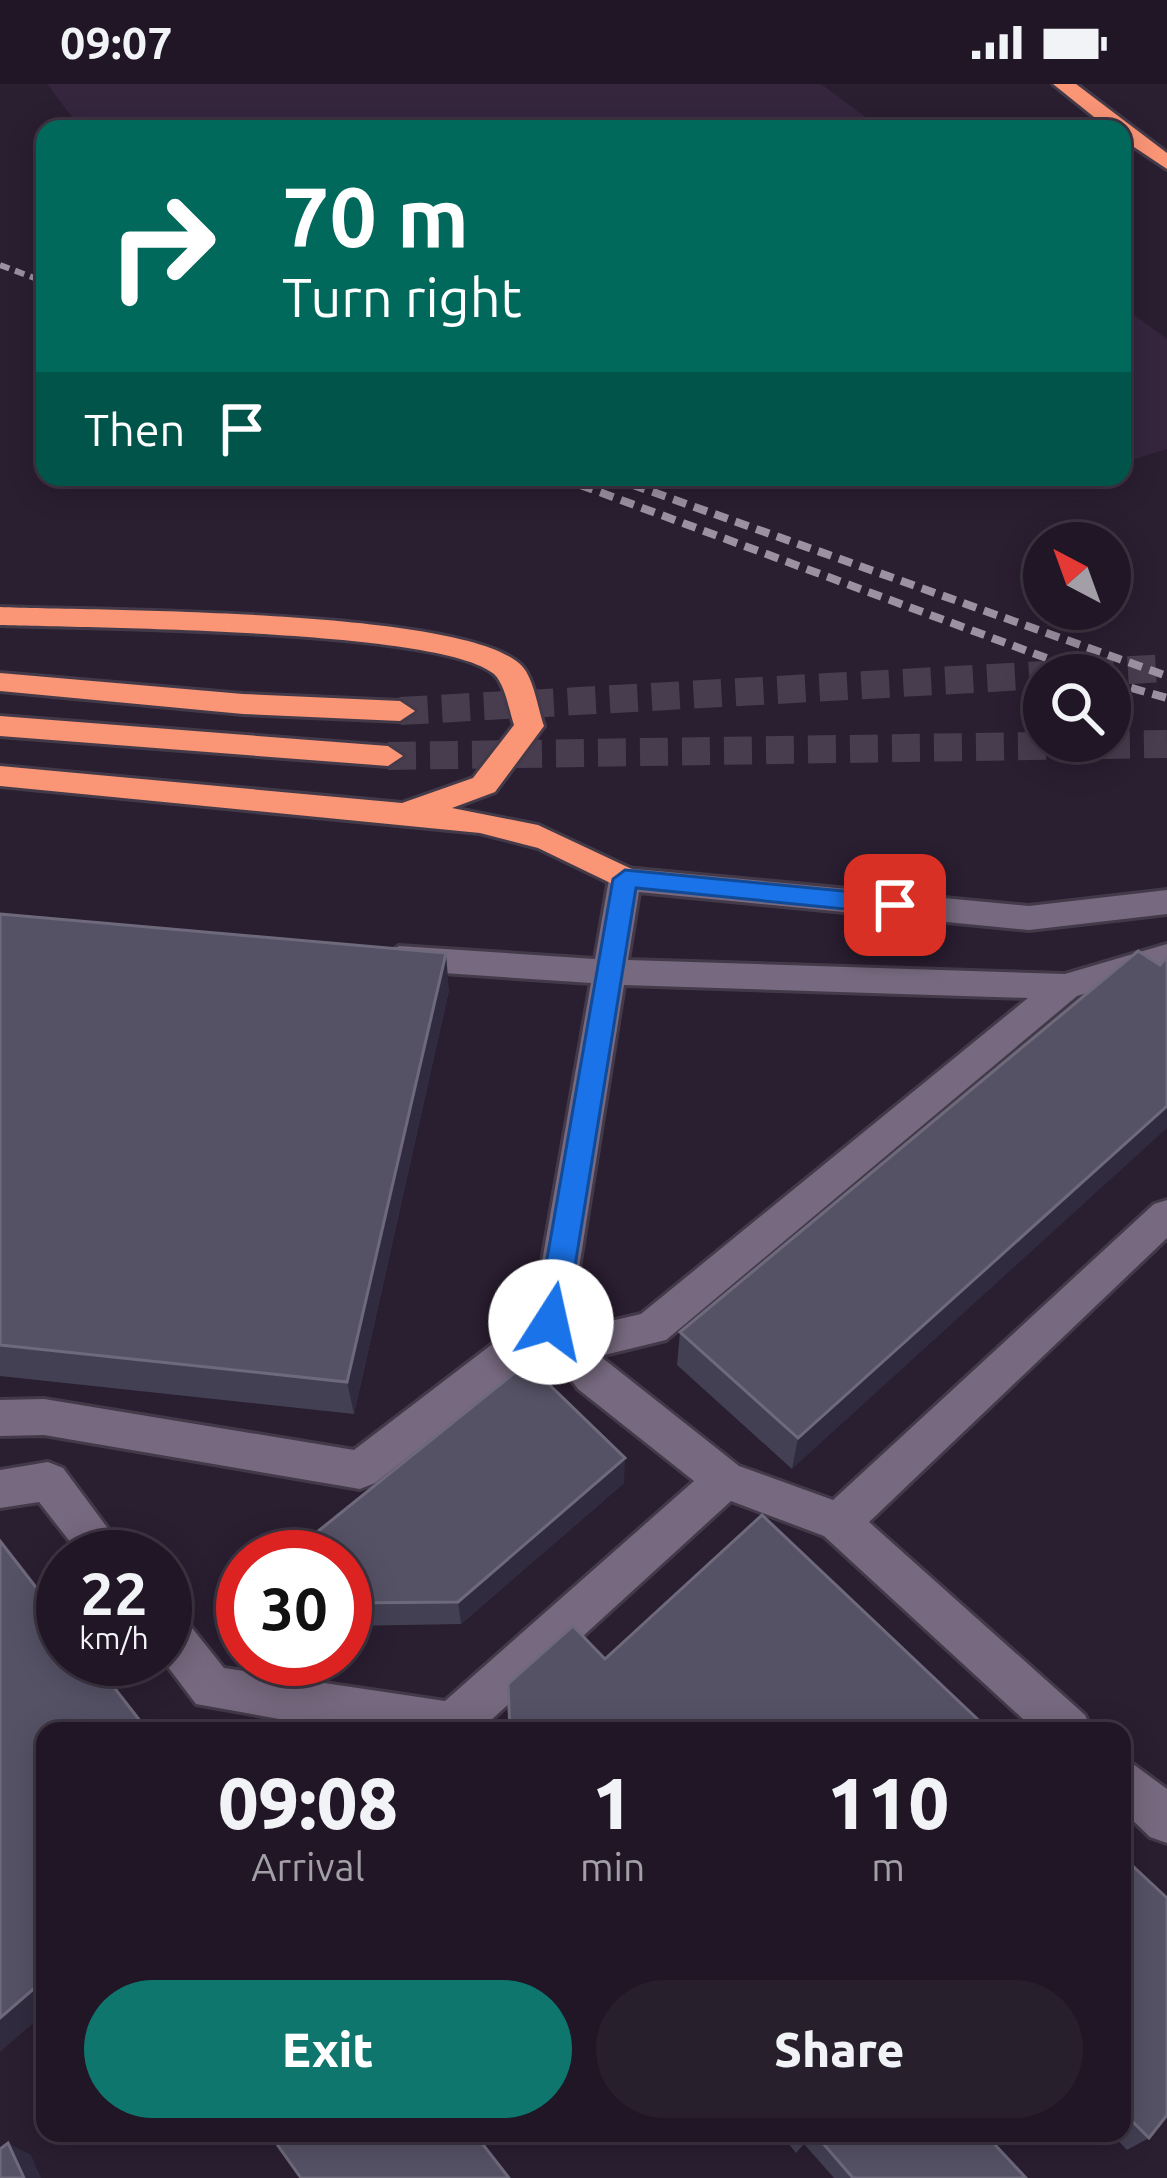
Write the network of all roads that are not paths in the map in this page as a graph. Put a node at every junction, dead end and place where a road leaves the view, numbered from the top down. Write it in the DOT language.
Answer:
graph roads {
  1 [pos="1063,84"];
  2 [pos="1110,120"];
  3 [pos="1131,136"];
  4 [pos="1167,163"];
  5 [pos="0,616"];
  6 [pos="0,682"];
  7 [pos="400,710"];
  8 [pos="0,726"];
  9 [pos="388,756"];
  10 [pos="0,776"];
  11 [pos="404,814"];
  12 [pos="625,879"];
  13 [pos="1167,902"];
  14 [pos="375,956"];
  15 [pos="1167,956"];
  16 [pos="609,971"];
  17 [pos="1065,987"];
  18 [pos="1167,1215"];
  19 [pos="551,1322"];
  20 [pos="0,1418"];
  21 [pos="725,1480"];
  22 [pos="0,1489"];
  23 [pos="839,1522"];
  24 [pos="87,1530"];
  25 [pos="192,1662"];
  26 [pos="433,1722"];
  27 [pos="455,1722"];
  28 [pos="1059,1722"];
  29 [pos="1131,1788"];
  30 [pos="1167,1820"];
  1 -- 2 [label="highway"];
  3 -- 4 [label="highway"];
  5 -- 11 [label="highway"];
  6 -- 7 [label="highway"];
  8 -- 9 [label="highway"];
  10 -- 11 [label="highway"];
  11 -- 12 [label="highway"];
  12 -- 13 [label="street"];
  12 -- 16 [label="street"];
  14 -- 16 [label="street"];
  15 -- 17 [label="street"];
  16 -- 17 [label="street"];
  16 -- 19 [label="street"];
  17 -- 19 [label="street"];
  18 -- 23 [label="street"];
  19 -- 20 [label="street"];
  19 -- 21 [label="street"];
  21 -- 23 [label="street"];
  21 -- 27 [label="street"];
  22 -- 24 [label="street"];
  23 -- 28 [label="street"];
  25 -- 26 [label="street"];
  29 -- 30 [label="street"];
}
